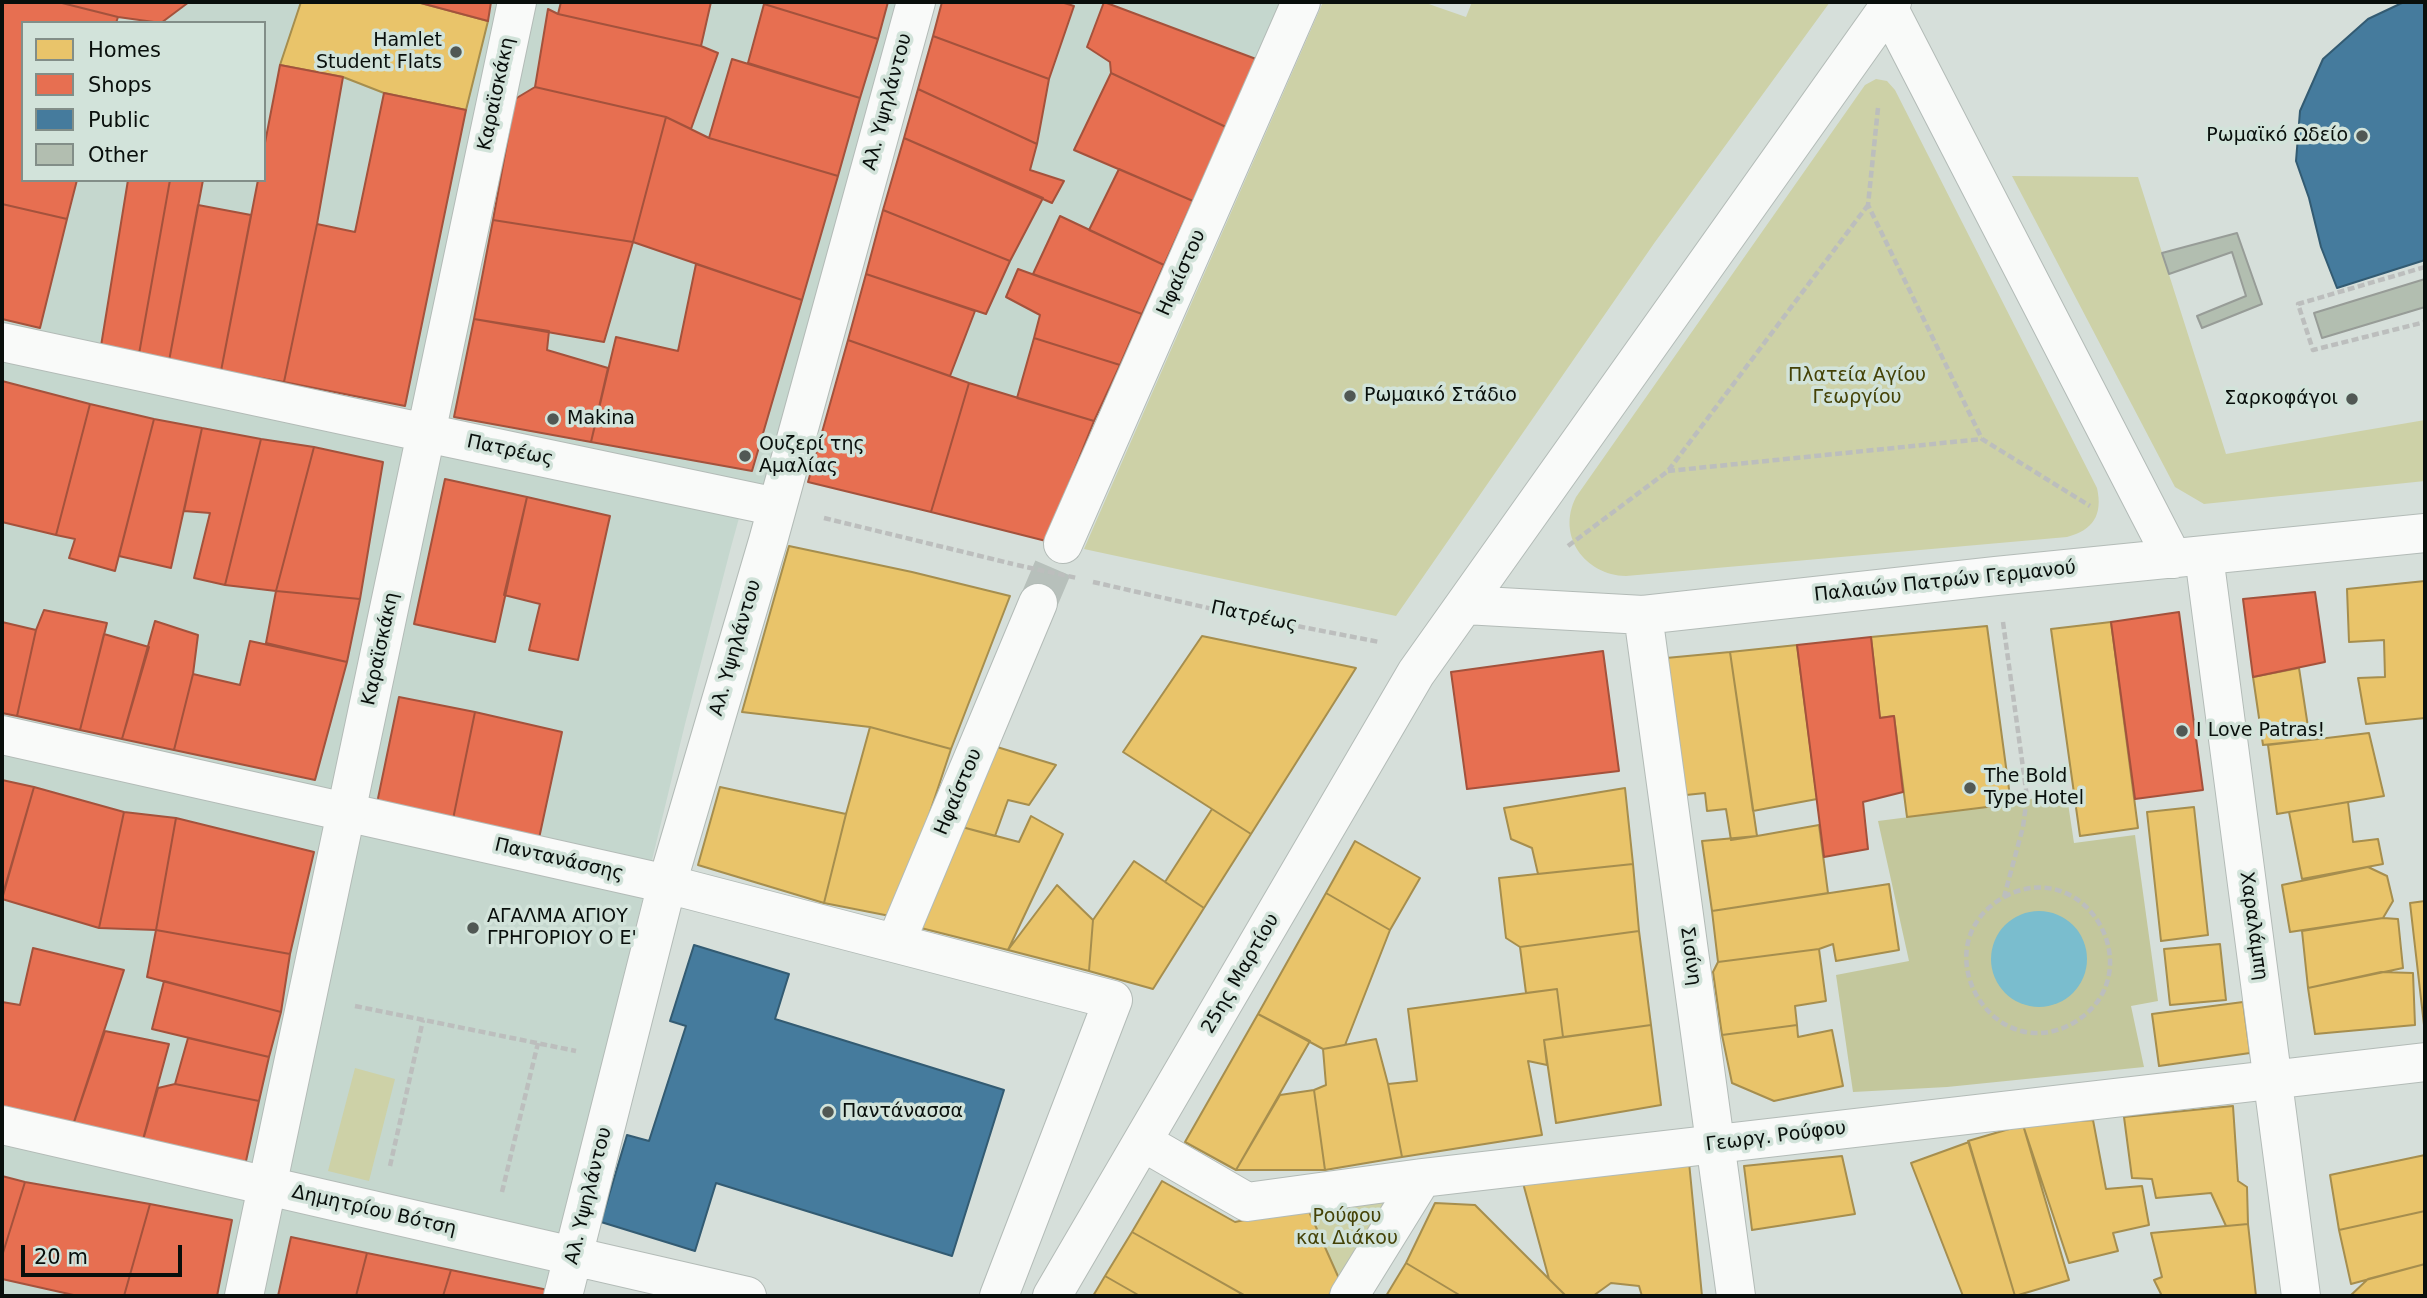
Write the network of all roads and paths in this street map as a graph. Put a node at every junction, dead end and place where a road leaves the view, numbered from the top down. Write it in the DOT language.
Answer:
graph roads {
  1 [pos="517,2"];
  2 [pos="916,2"];
  3 [pos="1301,2"];
  4 [pos="1890,4"];
  5 [pos="1878,104"];
  6 [pos="1868,205"];
  7 [pos="2425,267"];
  8 [pos="2425,322"];
  9 [pos="2,342"];
  10 [pos="426,433"];
  11 [pos="1982,439"];
  12 [pos="1668,471"];
  13 [pos="776,507"];
  14 [pos="2098,511"];
  15 [pos="2425,533"];
  16 [pos="1562,550"];
  17 [pos="2188,557"];
  18 [pos="1070,561"];
  19 [pos="1996,576"];
  20 [pos="1038,603"];
  21 [pos="1465,605"];
  22 [pos="1643,615"];
  23 [pos="1431,653"];
  24 [pos="2,735"];
  25 [pos="347,812"];
  26 [pos="667,884"];
  27 [pos="2004,897"];
  28 [pos="896,942"];
  29 [pos="346,1004"];
  30 [pos="423,1020"];
  31 [pos="538,1043"];
  32 [pos="586,1053"];
  33 [pos="2425,1062"];
  34 [pos="2273,1079"];
  35 [pos="2,1125"];
  36 [pos="1143,1142"];
  37 [pos="1715,1144"];
  38 [pos="388,1176"];
  39 [pos="1422,1178"];
  40 [pos="267,1186"];
  41 [pos="499,1204"];
  42 [pos="573,1257"];
  43 [pos="244,1296"];
  44 [pos="563,1296"];
  45 [pos="747,1296"];
  46 [pos="999,1296"];
  47 [pos="1052,1296"];
  48 [pos="1349,1296"];
  49 [pos="1736,1296"];
  50 [pos="2301,1296"];
  1 -- 10 [label="street, Καραϊσκάκη"];
  2 -- 13 [label="street, Αλ. Υψηλάντου"];
  3 -- 18 [label="street, Ηφαίστου"];
  4 -- 17 [label="street, Χαραλάμπη"];
  4 -- 21 [label="street, 25ης Μαρτίου"];
  5 -- 6 [label="path"];
  6 -- 11 [label="path"];
  6 -- 12 [label="path"];
  7 -- 8 [label="path"];
  9 -- 10 [label="street, Πατρέως"];
  10 -- 13 [label="street, Πατρέως"];
  10 -- 25 [label="street, Καραϊσκάκη"];
  11 -- 12 [label="path"];
  11 -- 14 [label="path"];
  12 -- 16 [label="path"];
  13 -- 18 [label="path, Πατρέως, bridge"];
  13 -- 26 [label="street, Αλ. Υψηλάντου"];
  15 -- 17 [label="street, Παλαιών Πατρών Γερμανού"];
  17 -- 19 [label="street, Παλαιών Πατρών Γερμανού"];
  17 -- 34 [label="street, Χαραλάμπη"];
  18 -- 23 [label="path, Πατρέως"];
  19 -- 22 [label="street, Παλαιών Πατρών Γερμανού"];
  19 -- 27 [label="path"];
  20 -- 28 [label="street, Ηφαίστου"];
  21 -- 22 [label="street, Παλαιών Πατρών Γερμανού"];
  21 -- 23 [label="street, 25ης Μαρτίου"];
  22 -- 37 [label="street, Σισίνη"];
  23 -- 36 [label="street, 25ης Μαρτίου"];
  24 -- 25 [label="street, Παντανάσσης"];
  25 -- 26 [label="street, Παντανάσσης"];
  25 -- 40 [label="street, Καραϊσκάκη"];
  26 -- 28 [label="street, Παντανάσσης"];
  26 -- 42 [label="street, Αλ. Υψηλάντου"];
  27 -- 27 [label="path"];
  28 -- 46 [label="street, Παντανάσσης"];
  29 -- 30 [label="path"];
  30 -- 31 [label="path"];
  30 -- 38 [label="path"];
  31 -- 32 [label="path"];
  31 -- 41 [label="path"];
  33 -- 34 [label="street, Γεωργ. Ρούφου"];
  34 -- 37 [label="street, Γεωργ. Ρούφου"];
  34 -- 50 [label="street, Χαραλάμπη"];
  35 -- 40 [label="street, Δημητρίου Βότση"];
  36 -- 39 [label="street, Γεωργ. Ρούφου"];
  36 -- 47 [label="street, 25ης Μαρτίου"];
  37 -- 39 [label="street, Γεωργ. Ρούφου"];
  37 -- 49 [label="street, Σισίνη"];
  39 -- 48 [label="street"];
  40 -- 42 [label="street, Δημητρίου Βότση"];
  40 -- 43 [label="street, Καραϊσκάκη"];
  42 -- 44 [label="street, Αλ. Υψηλάντου"];
  42 -- 45 [label="street, Δημητρίου Βότση"];
}
